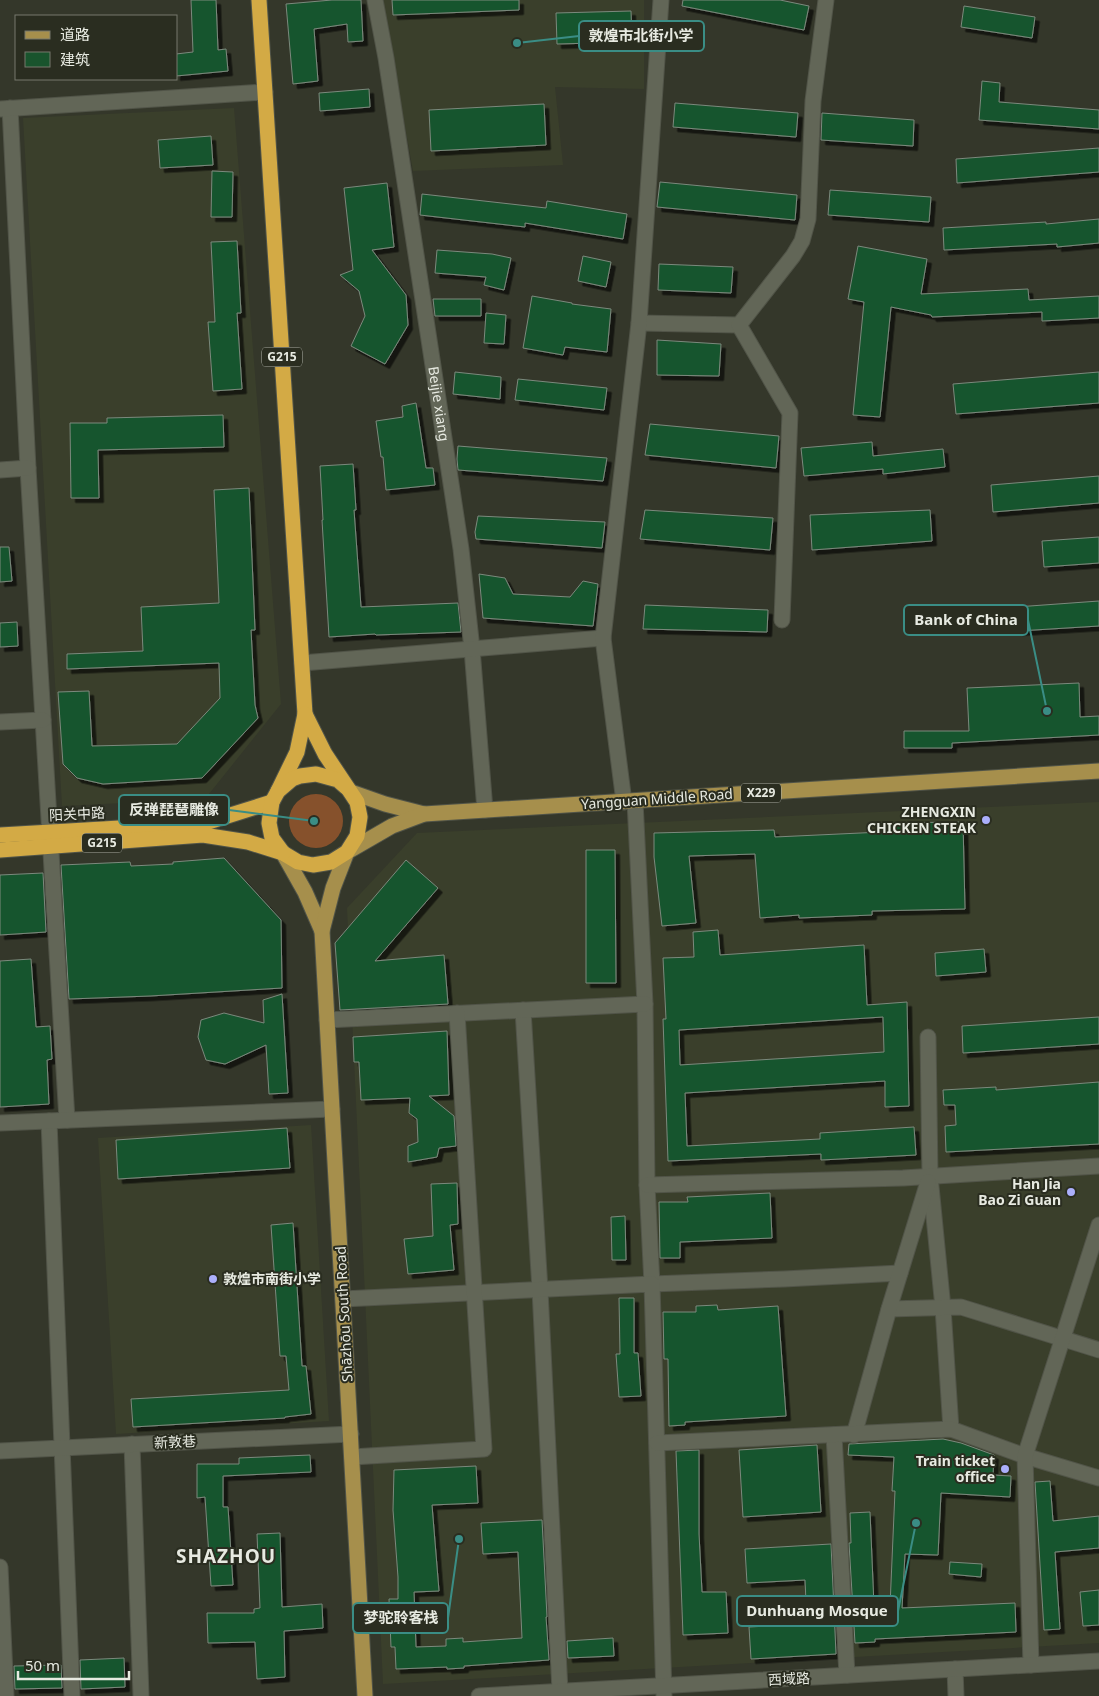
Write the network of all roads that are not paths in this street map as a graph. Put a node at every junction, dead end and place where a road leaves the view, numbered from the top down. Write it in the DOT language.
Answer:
graph roads {
  1 [pos="259,0"];
  2 [pos="375,0"];
  3 [pos="661,0"];
  4 [pos="826,0"];
  5 [pos="265,92"];
  6 [pos="5,108"];
  7 [pos="639,323"];
  8 [pos="739,325"];
  9 [pos="28,468"];
  10 [pos="0,470"];
  11 [pos="782,620"];
  12 [pos="604,638"];
  13 [pos="472,649"];
  14 [pos="302,663"];
  15 [pos="305,714"];
  16 [pos="43,720"];
  17 [pos="0,722"];
  18 [pos="1099,771"];
  19 [pos="351,792"];
  20 [pos="275,797"];
  21 [pos="630,801"];
  22 [pos="485,810"];
  23 [pos="424,814"];
  24 [pos="0,834"];
  25 [pos="50,839"];
  26 [pos="0,850"];
  27 [pos="347,852"];
  28 [pos="283,853"];
  29 [pos="322,931"];
  30 [pos="645,1004"];
  31 [pos="523,1010"];
  32 [pos="457,1013"];
  33 [pos="327,1020"];
  34 [pos="928,1037"];
  35 [pos="332,1109"];
  36 [pos="68,1120"];
  37 [pos="49,1121"];
  38 [pos="0,1123"];
  39 [pos="1099,1166"];
  40 [pos="930,1176"];
  41 [pos="646,1185"];
  42 [pos="1099,1226"];
  43 [pos="900,1272"];
  44 [pos="652,1284"];
  45 [pos="540,1290"];
  46 [pos="474,1292"];
  47 [pos="343,1299"];
  48 [pos="943,1308"];
  49 [pos="889,1309"];
  50 [pos="1062,1339"];
  51 [pos="1099,1350"];
  52 [pos="951,1430"];
  53 [pos="351,1434"];
  54 [pos="834,1435"];
  55 [pos="854,1435"];
  56 [pos="658,1443"];
  57 [pos="132,1444"];
  58 [pos="62,1447"];
  59 [pos="0,1451"];
  60 [pos="1025,1456"];
  61 [pos="352,1457"];
  62 [pos="1099,1478"];
  63 [pos="0,1567"];
  64 [pos="1099,1661"];
  65 [pos="1031,1665"];
  66 [pos="955,1669"];
  67 [pos="847,1675"];
  68 [pos="560,1691"];
  69 [pos="663,1691"];
  70 [pos="6,1696"];
  71 [pos="72,1696"];
  72 [pos="141,1696"];
  73 [pos="365,1696"];
  74 [pos="479,1696"];
  75 [pos="956,1696"];
  1 -- 5 [label="highway, G215"];
  2 -- 13 [label="street, Beijie xiang"];
  3 -- 7 [label="street"];
  4 -- 8 [label="street"];
  5 -- 6 [label="street"];
  5 -- 14 [label="highway, G215"];
  6 -- 9 [label="street"];
  7 -- 8 [label="street"];
  7 -- 12 [label="street"];
  8 -- 11 [label="street"];
  9 -- 10 [label="street"];
  9 -- 16 [label="street"];
  12 -- 13 [label="street"];
  12 -- 21 [label="street"];
  13 -- 14 [label="street"];
  13 -- 22 [label="street, Beijie xiang"];
  14 -- 15 [label="highway, G215"];
  15 -- 19 [label="highway, G215"];
  15 -- 20 [label="highway"];
  16 -- 17 [label="street"];
  16 -- 25 [label="street"];
  18 -- 21 [label="main road, Yangguan Middle Road / X229"];
  19 -- 20 [label="highway"];
  19 -- 23 [label="main road, X229"];
  19 -- 27 [label="highway, G215"];
  20 -- 25 [label="highway, 阳关中路"];
  20 -- 28 [label="highway"];
  21 -- 22 [label="main road, Yangguan Middle Road / X229"];
  21 -- 30 [label="street"];
  22 -- 23 [label="main road, Yangguan Middle Road / X229"];
  23 -- 27 [label="main road, X229"];
  24 -- 25 [label="highway, 阳关中路"];
  25 -- 26 [label="highway, 阳关中路 / G215"];
  25 -- 28 [label="highway, 阳关中路 / G215"];
  25 -- 36 [label="street"];
  27 -- 28 [label="highway, G215"];
  27 -- 29 [label="main road"];
  28 -- 29 [label="main road"];
  29 -- 33 [label="main road, Shāzhōu South Road"];
  30 -- 31 [label="street"];
  30 -- 41 [label="street"];
  31 -- 32 [label="street"];
  31 -- 45 [label="street"];
  32 -- 33 [label="street"];
  32 -- 46 [label="street"];
  33 -- 35 [label="main road, Shāzhōu South Road"];
  34 -- 40 [label="street"];
  35 -- 36 [label="street"];
  35 -- 47 [label="main road, Shāzhōu South Road"];
  36 -- 37 [label="street"];
  37 -- 38 [label="street"];
  37 -- 58 [label="street"];
  39 -- 40 [label="street"];
  40 -- 41 [label="street"];
  40 -- 43 [label="street"];
  40 -- 48 [label="street"];
  41 -- 44 [label="street"];
  42 -- 50 [label="street"];
  43 -- 44 [label="street"];
  43 -- 49 [label="street"];
  44 -- 45 [label="street"];
  44 -- 56 [label="street"];
  45 -- 46 [label="street"];
  45 -- 68 [label="street"];
  46 -- 47 [label="street"];
  46 -- 61 [label="street"];
  47 -- 53 [label="main road, Shāzhōu South Road"];
  48 -- 49 [label="street"];
  48 -- 50 [label="street"];
  48 -- 52 [label="street"];
  49 -- 55 [label="street"];
  50 -- 51 [label="street"];
  50 -- 60 [label="street"];
  52 -- 55 [label="street"];
  52 -- 60 [label="street"];
  53 -- 57 [label="street, 新敦巷"];
  53 -- 61 [label="main road, Shāzhōu South Road"];
  54 -- 55 [label="street"];
  54 -- 56 [label="street"];
  54 -- 67 [label="street"];
  56 -- 69 [label="street"];
  57 -- 58 [label="street, 新敦巷"];
  57 -- 72 [label="street"];
  58 -- 59 [label="street, 新敦巷"];
  58 -- 71 [label="street"];
  60 -- 62 [label="street"];
  60 -- 65 [label="street"];
  61 -- 73 [label="main road, Shāzhōu South Road"];
  63 -- 70 [label="street"];
  64 -- 65 [label="street, 西域路"];
  65 -- 66 [label="street, 西域路"];
  66 -- 67 [label="street, 西域路"];
  66 -- 75 [label="street"];
  67 -- 69 [label="street, 西域路"];
  68 -- 69 [label="street, 西域路"];
  68 -- 74 [label="street, 西域路"];
}
